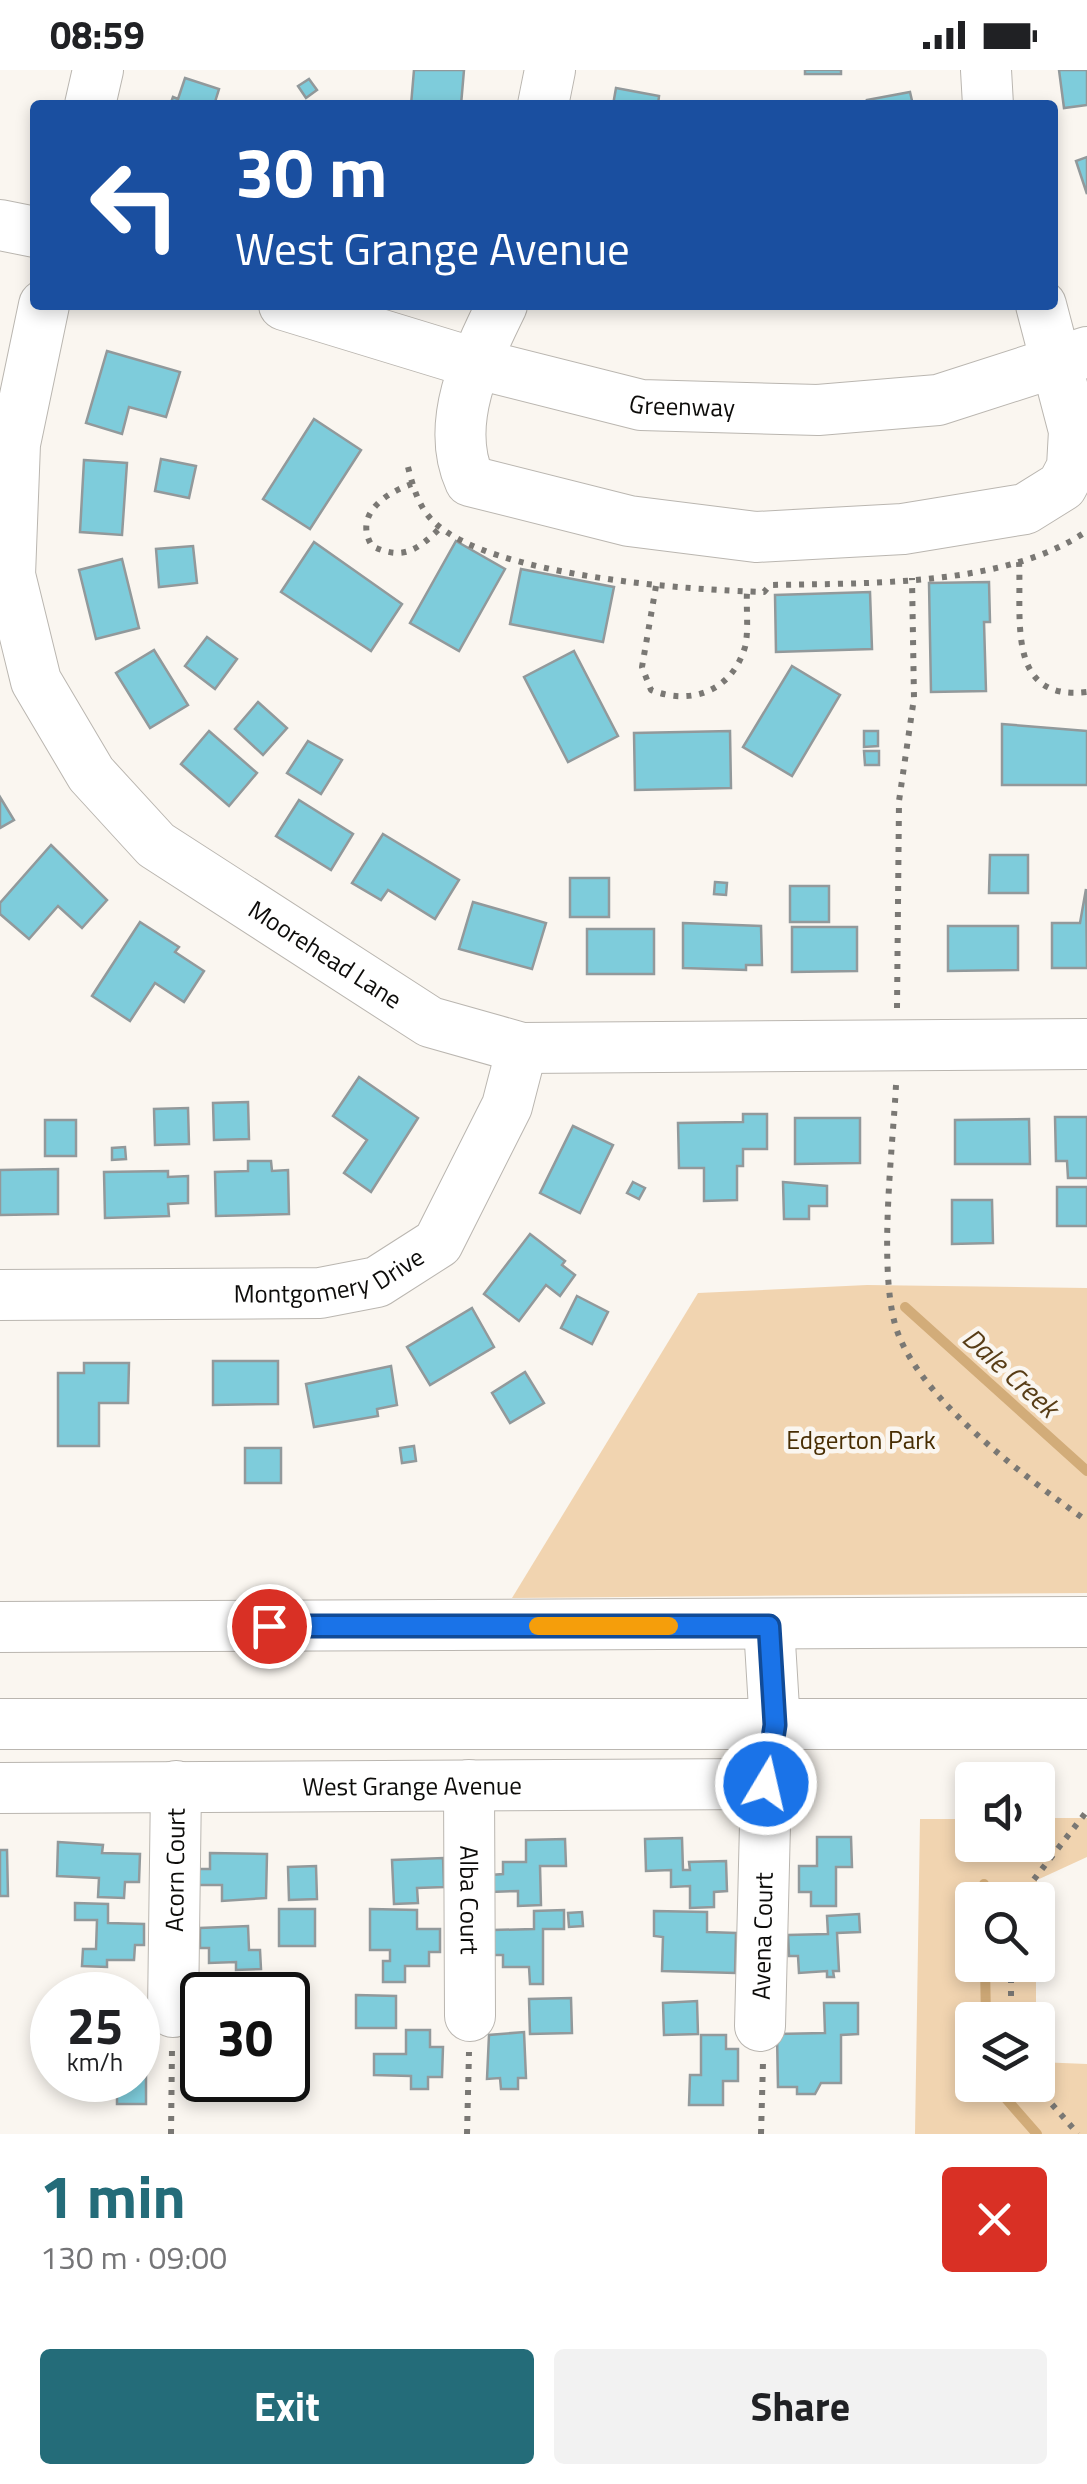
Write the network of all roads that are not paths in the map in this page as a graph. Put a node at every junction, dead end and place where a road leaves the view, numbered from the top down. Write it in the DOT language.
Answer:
graph roads {
  1 [pos="98,70"];
  2 [pos="550,70"];
  3 [pos="986,70"];
  4 [pos="91,100"];
  5 [pos="544,100"];
  6 [pos="988,100"];
  7 [pos="0,225"];
  8 [pos="30,231"];
  9 [pos="43,310"];
  10 [pos="300,310"];
  11 [pos="500,310"];
  12 [pos="1045,310"];
  13 [pos="1072,356"];
  14 [pos="474,363"];
  15 [pos="1087,1044"];
  16 [pos="522,1048"];
  17 [pos="0,1295"];
  18 [pos="1087,1622"];
  19 [pos="0,1626"];
  20 [pos="769,1626"];
  21 [pos="0,1724"];
  22 [pos="1087,1724"];
  23 [pos="775,1725"];
  24 [pos="766,1784"];
  25 [pos="469,1785"];
  26 [pos="176,1786"];
  27 [pos="0,1788"];
  28 [pos="172,2012"];
  29 [pos="470,2016"];
  30 [pos="760,2026"];
  1 -- 4 [label="street"];
  2 -- 5 [label="street"];
  3 -- 6 [label="street"];
  7 -- 8 [label="street"];
  9 -- 16 [label="street, Moorehead Lane"];
  10 -- 14 [label="street, Greenway"];
  11 -- 14 [label="street"];
  12 -- 13 [label="street"];
  13 -- 14 [label="street, Greenway"];
  13 -- 14 [label="street"];
  15 -- 16 [label="street, Moorehead Lane"];
  16 -- 17 [label="street, Montgomery Drive"];
  18 -- 20 [label="street"];
  19 -- 20 [label="street"];
  20 -- 23 [label="street"];
  21 -- 23 [label="street"];
  22 -- 23 [label="street"];
  23 -- 24 [label="street"];
  24 -- 25 [label="street, West Grange Avenue"];
  24 -- 30 [label="street, Avena Court"];
  25 -- 26 [label="street, West Grange Avenue"];
  25 -- 29 [label="street, Alba Court"];
  26 -- 27 [label="street, West Grange Avenue"];
  26 -- 28 [label="street, Acorn Court"];
}
